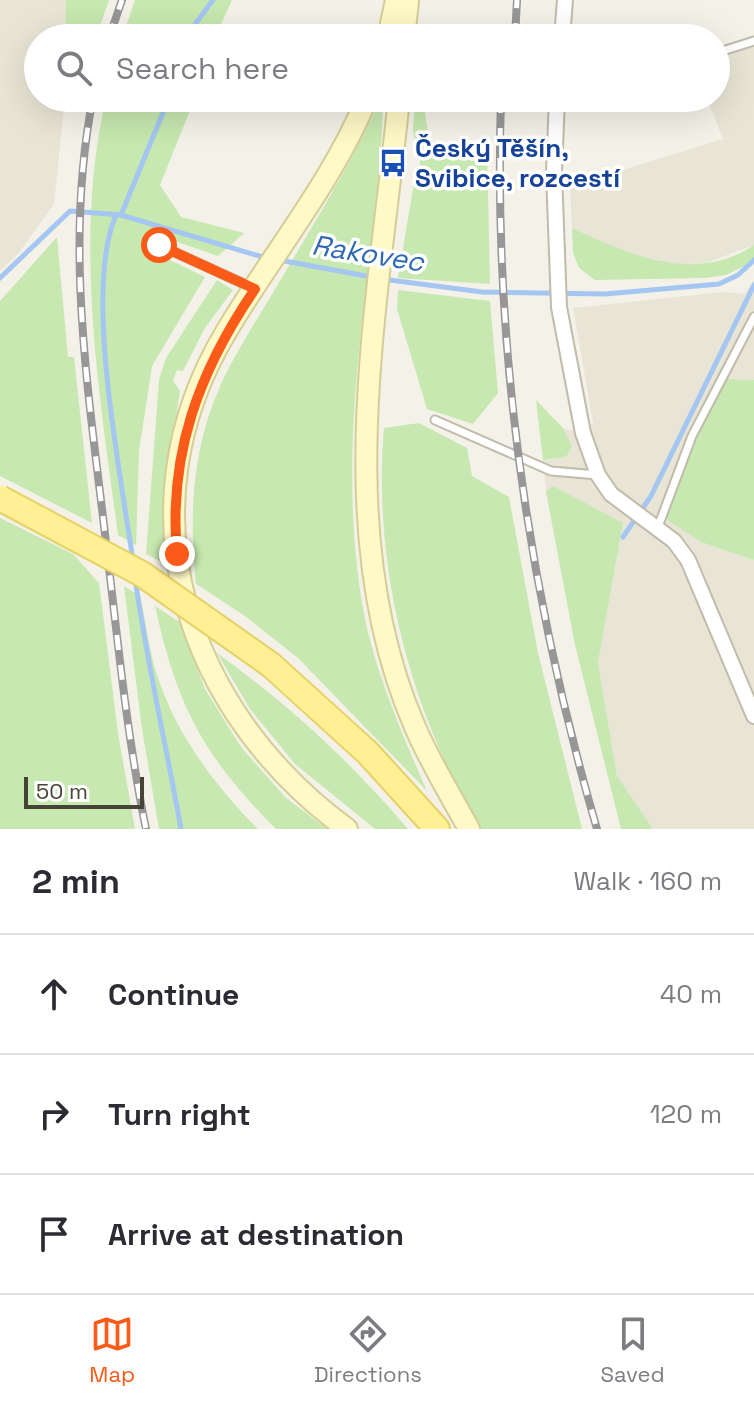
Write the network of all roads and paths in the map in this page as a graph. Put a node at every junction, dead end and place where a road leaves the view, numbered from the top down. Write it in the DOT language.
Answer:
graph roads {
  1 [pos="396,0"];
  2 [pos="408,0"];
  3 [pos="565,0"];
  4 [pos="391,24"];
  5 [pos="405,24"];
  6 [pos="563,24"];
  7 [pos="754,41"];
  8 [pos="730,49"];
  9 [pos="360,112"];
  10 [pos="398,112"];
  11 [pos="556,112"];
  12 [pos="159,245"];
  13 [pos="259,281"];
  14 [pos="754,317"];
  15 [pos="435,420"];
  16 [pos="598,475"];
  17 [pos="0,498"];
  18 [pos="653,524"];
  19 [pos="754,716"];
  20 [pos="347,829"];
  21 [pos="437,829"];
  22 [pos="469,829"];
  1 -- 4 [label="main road"];
  2 -- 5 [label="main road"];
  3 -- 6 [label="street"];
  7 -- 8 [label="lane"];
  9 -- 13 [label="main road"];
  10 -- 22 [label="main road"];
  11 -- 16 [label="street"];
  12 -- 13 [label="lane"];
  13 -- 20 [label="main road"];
  14 -- 18 [label="lane"];
  15 -- 16 [label="lane"];
  16 -- 18 [label="street"];
  17 -- 21 [label="main road, bridge"];
  18 -- 19 [label="street"];
}
